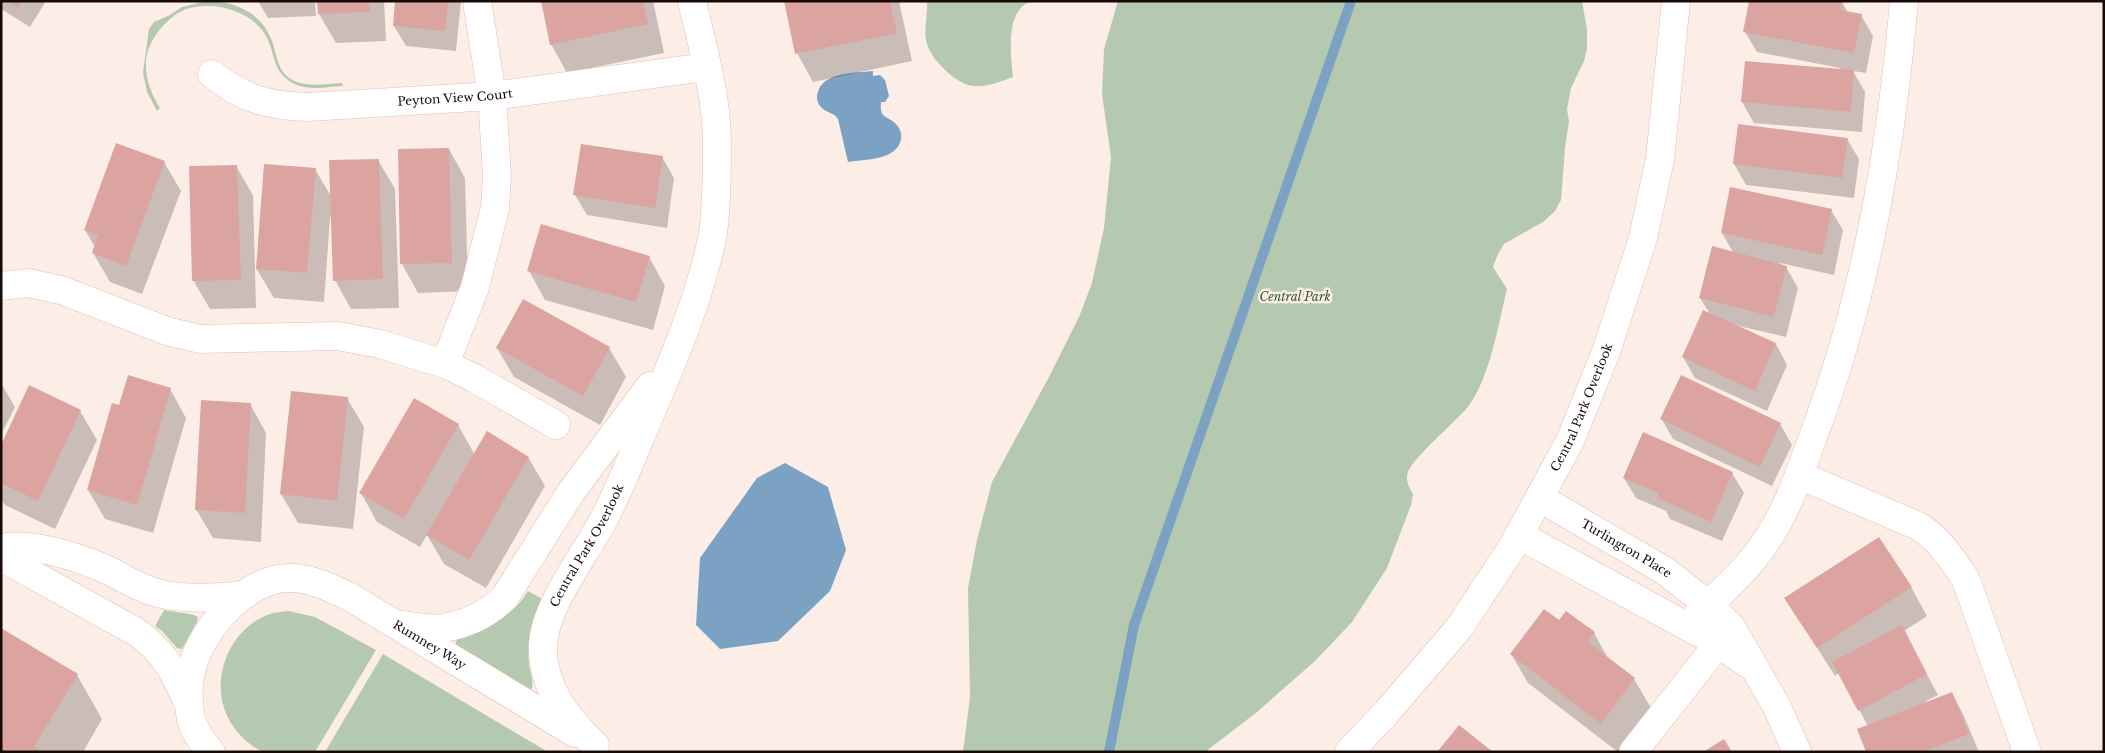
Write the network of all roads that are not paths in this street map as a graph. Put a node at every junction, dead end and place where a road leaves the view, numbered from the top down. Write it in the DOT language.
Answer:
graph roads {
  1 [pos="477,1"];
  2 [pos="692,1"];
  3 [pos="1676,1"];
  4 [pos="1904,1"];
  5 [pos="706,67"];
  6 [pos="212,74"];
  7 [pos="492,96"];
  8 [pos="1,286"];
  9 [pos="682,339"];
  10 [pos="445,364"];
  11 [pos="556,425"];
  12 [pos="1798,475"];
  13 [pos="1540,498"];
  14 [pos="547,530"];
  15 [pos="1519,535"];
  16 [pos="1,548"];
  17 [pos="586,552"];
  18 [pos="1,557"];
  19 [pos="244,594"];
  20 [pos="1708,604"];
  21 [pos="395,625"];
  22 [pos="1687,626"];
  23 [pos="1725,635"];
  24 [pos="190,708"];
  25 [pos="601,748"];
  26 [pos="211,752"];
  27 [pos="1349,752"];
  28 [pos="1633,752"];
  29 [pos="1797,752"];
  30 [pos="2027,752"];
  1 -- 7 [label="street"];
  2 -- 5 [label="street, Central Park Overlook"];
  3 -- 13 [label="street, Central Park Overlook"];
  4 -- 12 [label="street"];
  5 -- 7 [label="street, Peyton View Court"];
  5 -- 9 [label="street, Central Park Overlook"];
  6 -- 7 [label="street, Peyton View Court"];
  7 -- 10 [label="street"];
  8 -- 10 [label="street"];
  9 -- 14 [label="street, Central Park Overlook"];
  9 -- 17 [label="street, Central Park Overlook"];
  10 -- 11 [label="street"];
  12 -- 20 [label="street"];
  12 -- 30 [label="street"];
  13 -- 15 [label="street, Central Park Overlook"];
  13 -- 20 [label="street, Turlington Place"];
  14 -- 17 [label="street"];
  14 -- 21 [label="street, Central Park Overlook"];
  15 -- 22 [label="street"];
  15 -- 27 [label="street, Central Park Overlook"];
  16 -- 19 [label="street, Rumney Way"];
  17 -- 25 [label="street, Central Park Overlook"];
  18 -- 24 [label="street, Rumney Way"];
  19 -- 21 [label="street, Rumney Way"];
  19 -- 24 [label="street, Rumney Way"];
  20 -- 22 [label="street"];
  20 -- 23 [label="street, Turlington Place"];
  21 -- 25 [label="street, Rumney Way"];
  22 -- 23 [label="street"];
  23 -- 28 [label="street"];
  23 -- 29 [label="street, Turlington Place"];
  24 -- 26 [label="street, Rumney Way"];
}
